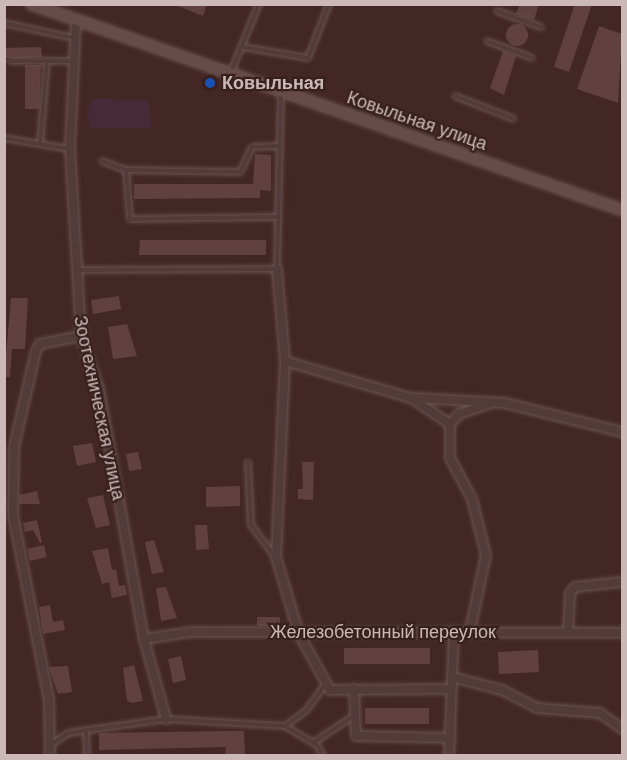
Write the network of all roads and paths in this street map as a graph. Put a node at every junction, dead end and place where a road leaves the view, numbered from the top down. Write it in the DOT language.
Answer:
graph roads {
  1 [pos="31,4"];
  2 [pos="259,4"];
  3 [pos="329,4"];
  4 [pos="497,11"];
  5 [pos="75,20"];
  6 [pos="4,23"];
  7 [pos="542,27"];
  8 [pos="75,38"];
  9 [pos="487,41"];
  10 [pos="243,47"];
  11 [pos="532,58"];
  12 [pos="10,61"];
  13 [pos="47,61"];
  14 [pos="74,61"];
  15 [pos="230,72"];
  16 [pos="281,90"];
  17 [pos="455,96"];
  18 [pos="514,119"];
  19 [pos="4,138"];
  20 [pos="40,144"];
  21 [pos="280,146"];
  22 [pos="70,149"];
  23 [pos="102,161"];
  24 [pos="126,170"];
  25 [pos="622,210"];
  26 [pos="276,217"];
  27 [pos="276,269"];
  28 [pos="75,270"];
  29 [pos="81,336"];
  30 [pos="285,361"];
  31 [pos="411,398"];
  32 [pos="495,402"];
  33 [pos="450,424"];
  34 [pos="622,432"];
  35 [pos="248,462"];
  36 [pos="276,557"];
  37 [pos="622,582"];
  38 [pos="454,631"];
  39 [pos="470,631"];
  40 [pos="568,632"];
  41 [pos="622,633"];
  42 [pos="299,634"];
  43 [pos="144,639"];
  44 [pos="452,677"];
  45 [pos="324,686"];
  46 [pos="354,689"];
  47 [pos="451,689"];
  48 [pos="355,715"];
  49 [pos="166,719"];
  50 [pos="285,726"];
  51 [pos="622,729"];
  52 [pos="86,730"];
  53 [pos="451,738"];
  54 [pos="313,743"];
  55 [pos="50,746"];
  56 [pos="50,756"];
  57 [pos="87,756"];
  58 [pos="322,756"];
  59 [pos="449,756"];
  1 -- 5 [label="main road, Ковыльная улица"];
  2 -- 10 [label="lane"];
  3 -- 10 [label="lane"];
  4 -- 7 [label="lane"];
  5 -- 8 [label="street, Зоотехническая улица"];
  5 -- 15 [label="main road, Ковыльная улица"];
  6 -- 8 [label="lane"];
  8 -- 14 [label="street, Зоотехническая улица"];
  9 -- 11 [label="lane"];
  10 -- 15 [label="lane"];
  12 -- 13 [label="lane"];
  13 -- 14 [label="lane"];
  13 -- 20 [label="lane"];
  14 -- 22 [label="street, Зоотехническая улица"];
  15 -- 16 [label="main road, Ковыльная улица"];
  16 -- 21 [label="lane"];
  16 -- 25 [label="main road, Ковыльная улица"];
  17 -- 18 [label="lane"];
  19 -- 20 [label="lane"];
  20 -- 22 [label="lane"];
  21 -- 24 [label="lane"];
  21 -- 26 [label="lane"];
  22 -- 28 [label="street, Зоотехническая улица"];
  23 -- 24 [label="lane"];
  24 -- 26 [label="lane"];
  26 -- 27 [label="lane"];
  27 -- 28 [label="lane"];
  27 -- 30 [label="street"];
  28 -- 29 [label="street, Зоотехническая улица"];
  29 -- 43 [label="street, Зоотехническая улица"];
  29 -- 55 [label="street"];
  30 -- 31 [label="street"];
  30 -- 36 [label="street"];
  31 -- 32 [label="street"];
  31 -- 33 [label="street"];
  32 -- 33 [label="street"];
  32 -- 34 [label="street"];
  33 -- 39 [label="street"];
  35 -- 36 [label="lane"];
  36 -- 42 [label="street"];
  37 -- 40 [label="street"];
  38 -- 39 [label="street, Железобетонный переулок"];
  38 -- 42 [label="street, Железобетонный переулок"];
  38 -- 44 [label="street"];
  39 -- 40 [label="street, Железобетонный переулок"];
  40 -- 41 [label="street, Железобетонный переулок"];
  42 -- 43 [label="street, Железобетонный переулок"];
  42 -- 45 [label="street"];
  43 -- 49 [label="street, Зоотехническая улица"];
  44 -- 47 [label="street"];
  44 -- 51 [label="street"];
  45 -- 46 [label="street"];
  45 -- 50 [label="lane"];
  46 -- 47 [label="street"];
  46 -- 48 [label="street"];
  47 -- 53 [label="street"];
  48 -- 53 [label="street"];
  48 -- 54 [label="lane"];
  49 -- 50 [label="lane"];
  49 -- 52 [label="lane"];
  50 -- 54 [label="lane"];
  52 -- 55 [label="lane"];
  52 -- 57 [label="lane"];
  53 -- 59 [label="street"];
  54 -- 58 [label="lane"];
  55 -- 56 [label="street"];
}
